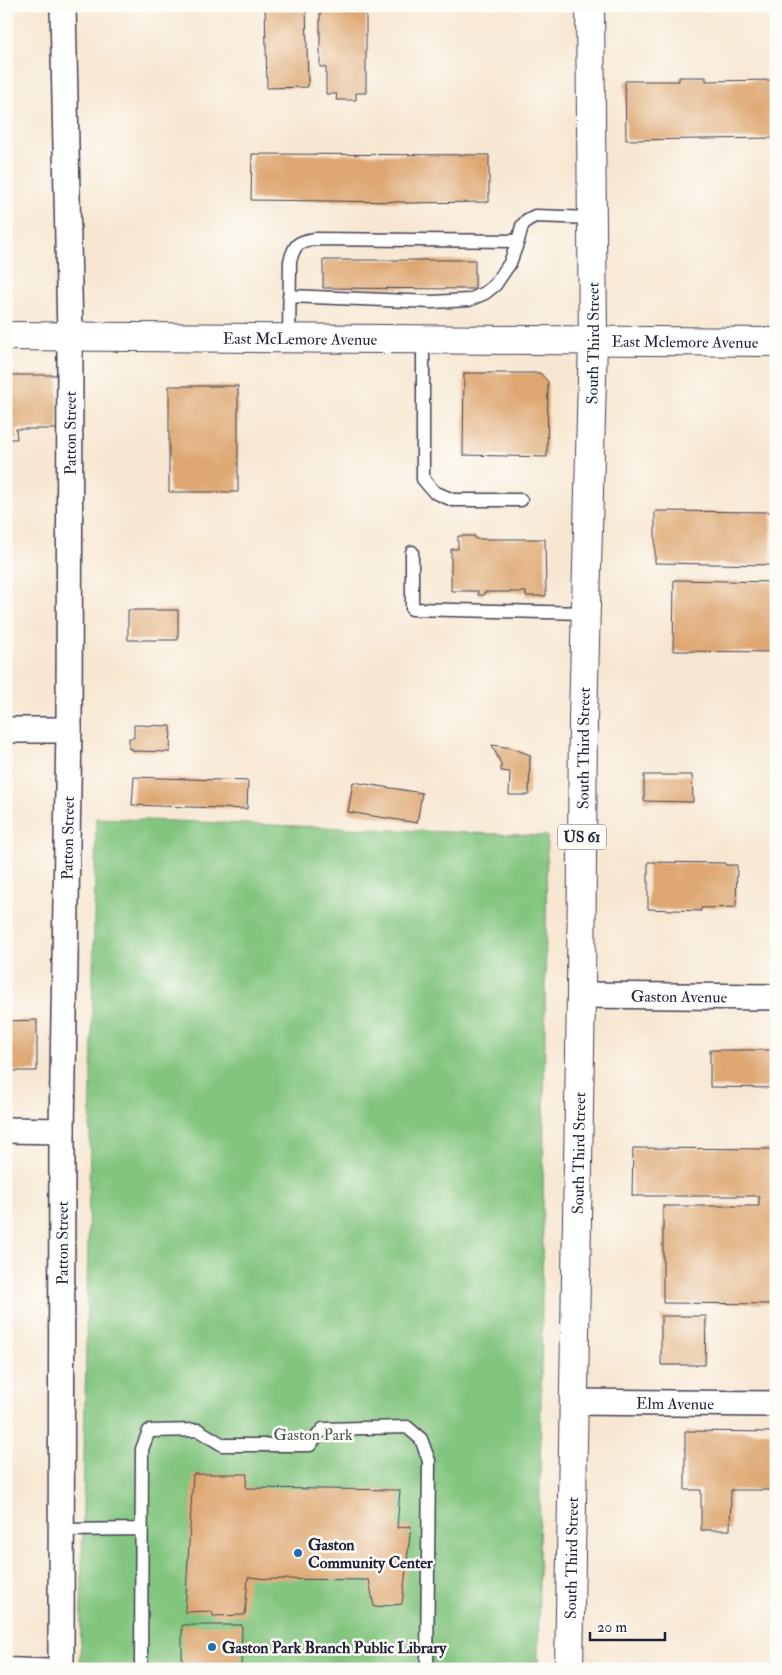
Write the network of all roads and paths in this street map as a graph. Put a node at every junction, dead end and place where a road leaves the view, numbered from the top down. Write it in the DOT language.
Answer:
graph roads {
  1 [pos="63,6"];
  2 [pos="590,6"];
  3 [pos="592,218"];
  4 [pos="518,242"];
  5 [pos="289,296"];
  6 [pos="6,336"];
  7 [pos="70,336"];
  8 [pos="289,338"];
  9 [pos="423,340"];
  10 [pos="593,342"];
  11 [pos="776,342"];
  12 [pos="521,500"];
  13 [pos="412,552"];
  14 [pos="585,613"];
  15 [pos="6,730"];
  16 [pos="69,730"];
  17 [pos="581,995"];
  18 [pos="776,996"];
  19 [pos="6,1130"];
  20 [pos="62,1130"];
  21 [pos="574,1402"];
  22 [pos="776,1404"];
  23 [pos="142,1529"];
  24 [pos="62,1530"];
  25 [pos="6,1664"];
  26 [pos="61,1667"];
  27 [pos="141,1669"];
  28 [pos="428,1669"];
  29 [pos="569,1669"];
  1 -- 7 [label="street, Patton Street"];
  2 -- 3 [label="main road, South Third Street / US 61"];
  3 -- 4 [label="lane"];
  3 -- 10 [label="main road, South Third Street / US 61"];
  4 -- 5 [label="lane"];
  4 -- 5 [label="lane"];
  5 -- 8 [label="lane"];
  6 -- 7 [label="main road, East McLemore Avenue"];
  7 -- 8 [label="main road, East McLemore Avenue"];
  7 -- 16 [label="street, Patton Street"];
  8 -- 9 [label="main road, East McLemore Avenue"];
  9 -- 10 [label="main road, East McLemore Avenue"];
  9 -- 12 [label="lane"];
  10 -- 11 [label="main road, East Mclemore Avenue"];
  10 -- 14 [label="main road, South Third Street / US 61"];
  13 -- 14 [label="lane"];
  14 -- 17 [label="main road, South Third Street / US 61"];
  15 -- 16 [label="street"];
  16 -- 20 [label="street, Patton Street"];
  17 -- 18 [label="street, Gaston Avenue"];
  17 -- 21 [label="main road, South Third Street / US 61"];
  19 -- 20 [label="street"];
  20 -- 24 [label="street, Patton Street"];
  21 -- 22 [label="street, Elm Avenue"];
  21 -- 29 [label="main road, South Third Street / US 61"];
  23 -- 24 [label="lane"];
  23 -- 27 [label="lane"];
  23 -- 28 [label="lane"];
  24 -- 26 [label="street, Patton Street"];
  25 -- 26 [label="lane"];
}
